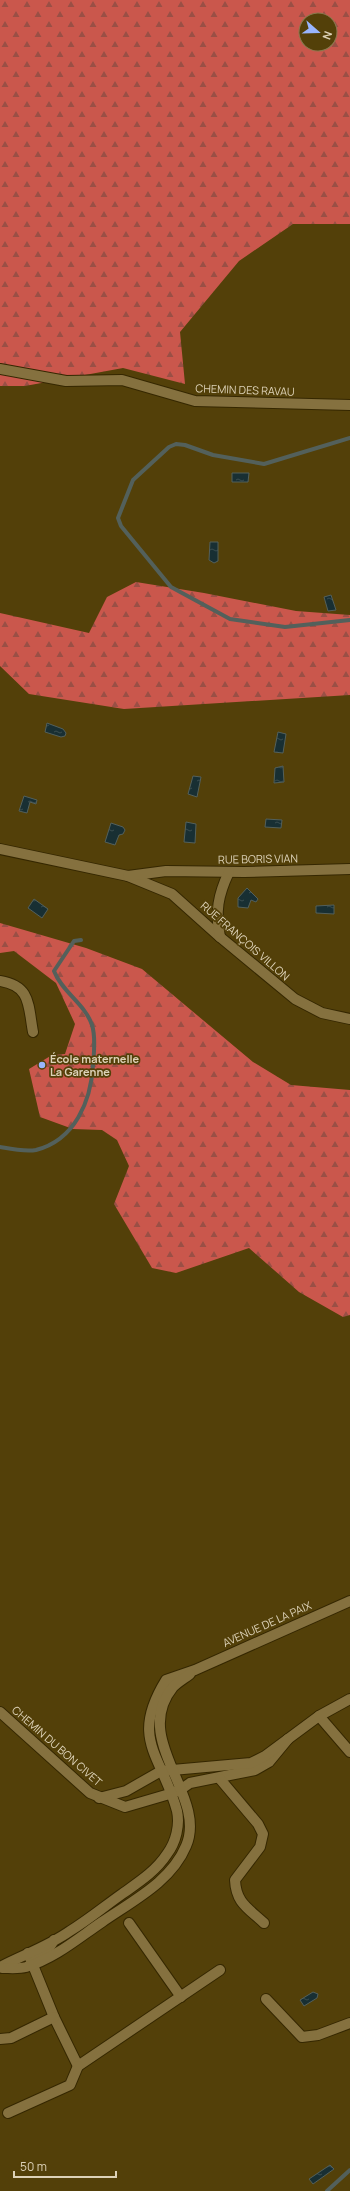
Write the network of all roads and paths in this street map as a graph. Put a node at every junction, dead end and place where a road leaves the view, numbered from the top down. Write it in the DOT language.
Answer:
graph roads {
  1 [pos="0,369"];
  2 [pos="350,405"];
  3 [pos="0,849"];
  4 [pos="350,869"];
  5 [pos="166,870"];
  6 [pos="229,872"];
  7 [pos="128,876"];
  8 [pos="220,937"];
  9 [pos="0,981"];
  10 [pos="350,1019"];
  11 [pos="33,1032"];
  12 [pos="350,1601"];
  13 [pos="195,1670"];
  14 [pos="350,1699"];
  15 [pos="0,1712"];
  16 [pos="319,1716"];
  17 [pos="288,1739"];
  18 [pos="350,1752"];
  19 [pos="172,1770"];
  20 [pos="161,1771"];
  21 [pos="220,1779"];
  22 [pos="171,1782"];
  23 [pos="180,1790"];
  24 [pos="170,1794"];
  25 [pos="99,1798"];
  26 [pos="129,1923"];
  27 [pos="264,1923"];
  28 [pos="54,1940"];
  29 [pos="28,1953"];
  30 [pos="33,1964"];
  31 [pos="0,1968"];
  32 [pos="220,1970"];
  33 [pos="181,1996"];
  34 [pos="266,1999"];
  35 [pos="54,2017"];
  36 [pos="350,2023"];
  37 [pos="0,2039"];
  38 [pos="78,2066"];
  39 [pos="8,2113"];
  1 -- 2 [label="street, CHEMIN DES RAVAU"];
  3 -- 7 [label="street, RUE FRANÇOIS VILLON"];
  4 -- 6 [label="street, RUE BORIS VIAN"];
  5 -- 6 [label="street, RUE BORIS VIAN"];
  5 -- 7 [label="street, RUE FRANÇOIS VILLON"];
  6 -- 8 [label="street"];
  7 -- 8 [label="street, RUE FRANÇOIS VILLON"];
  8 -- 10 [label="street, RUE FRANÇOIS VILLON"];
  9 -- 11 [label="street"];
  12 -- 13 [label="street, AVENUE DE LA PAIX"];
  13 -- 19 [label="street, AVENUE DE LA PAIX"];
  13 -- 20 [label="street, AVENUE DE LA PAIX"];
  14 -- 16 [label="street"];
  15 -- 25 [label="street, CHEMIN DU BON CIVET"];
  16 -- 17 [label="street"];
  16 -- 18 [label="street"];
  17 -- 19 [label="street"];
  17 -- 21 [label="street, CHEMIN DU BON CIVET"];
  19 -- 20 [label="street"];
  19 -- 22 [label="street"];
  19 -- 23 [label="street, AVENUE DE LA PAIX"];
  20 -- 22 [label="street"];
  20 -- 24 [label="street, AVENUE DE LA PAIX"];
  20 -- 25 [label="street, CHEMIN DU BON CIVET"];
  21 -- 23 [label="street, CHEMIN DU BON CIVET"];
  21 -- 27 [label="street"];
  22 -- 23 [label="street"];
  22 -- 24 [label="street"];
  23 -- 24 [label="street, CHEMIN DU BON CIVET"];
  23 -- 30 [label="street, AVENUE DE LA PAIX"];
  24 -- 25 [label="street, CHEMIN DU BON CIVET"];
  24 -- 28 [label="street, AVENUE DE LA PAIX"];
  26 -- 33 [label="street"];
  28 -- 29 [label="street, AVENUE DE LA PAIX"];
  28 -- 30 [label="street"];
  29 -- 30 [label="street"];
  29 -- 31 [label="street, AVENUE DE LA PAIX"];
  30 -- 31 [label="street, AVENUE DE LA PAIX"];
  30 -- 35 [label="street"];
  32 -- 33 [label="street"];
  33 -- 38 [label="street"];
  34 -- 36 [label="street"];
  35 -- 37 [label="street"];
  35 -- 38 [label="street"];
  38 -- 39 [label="street"];
}
